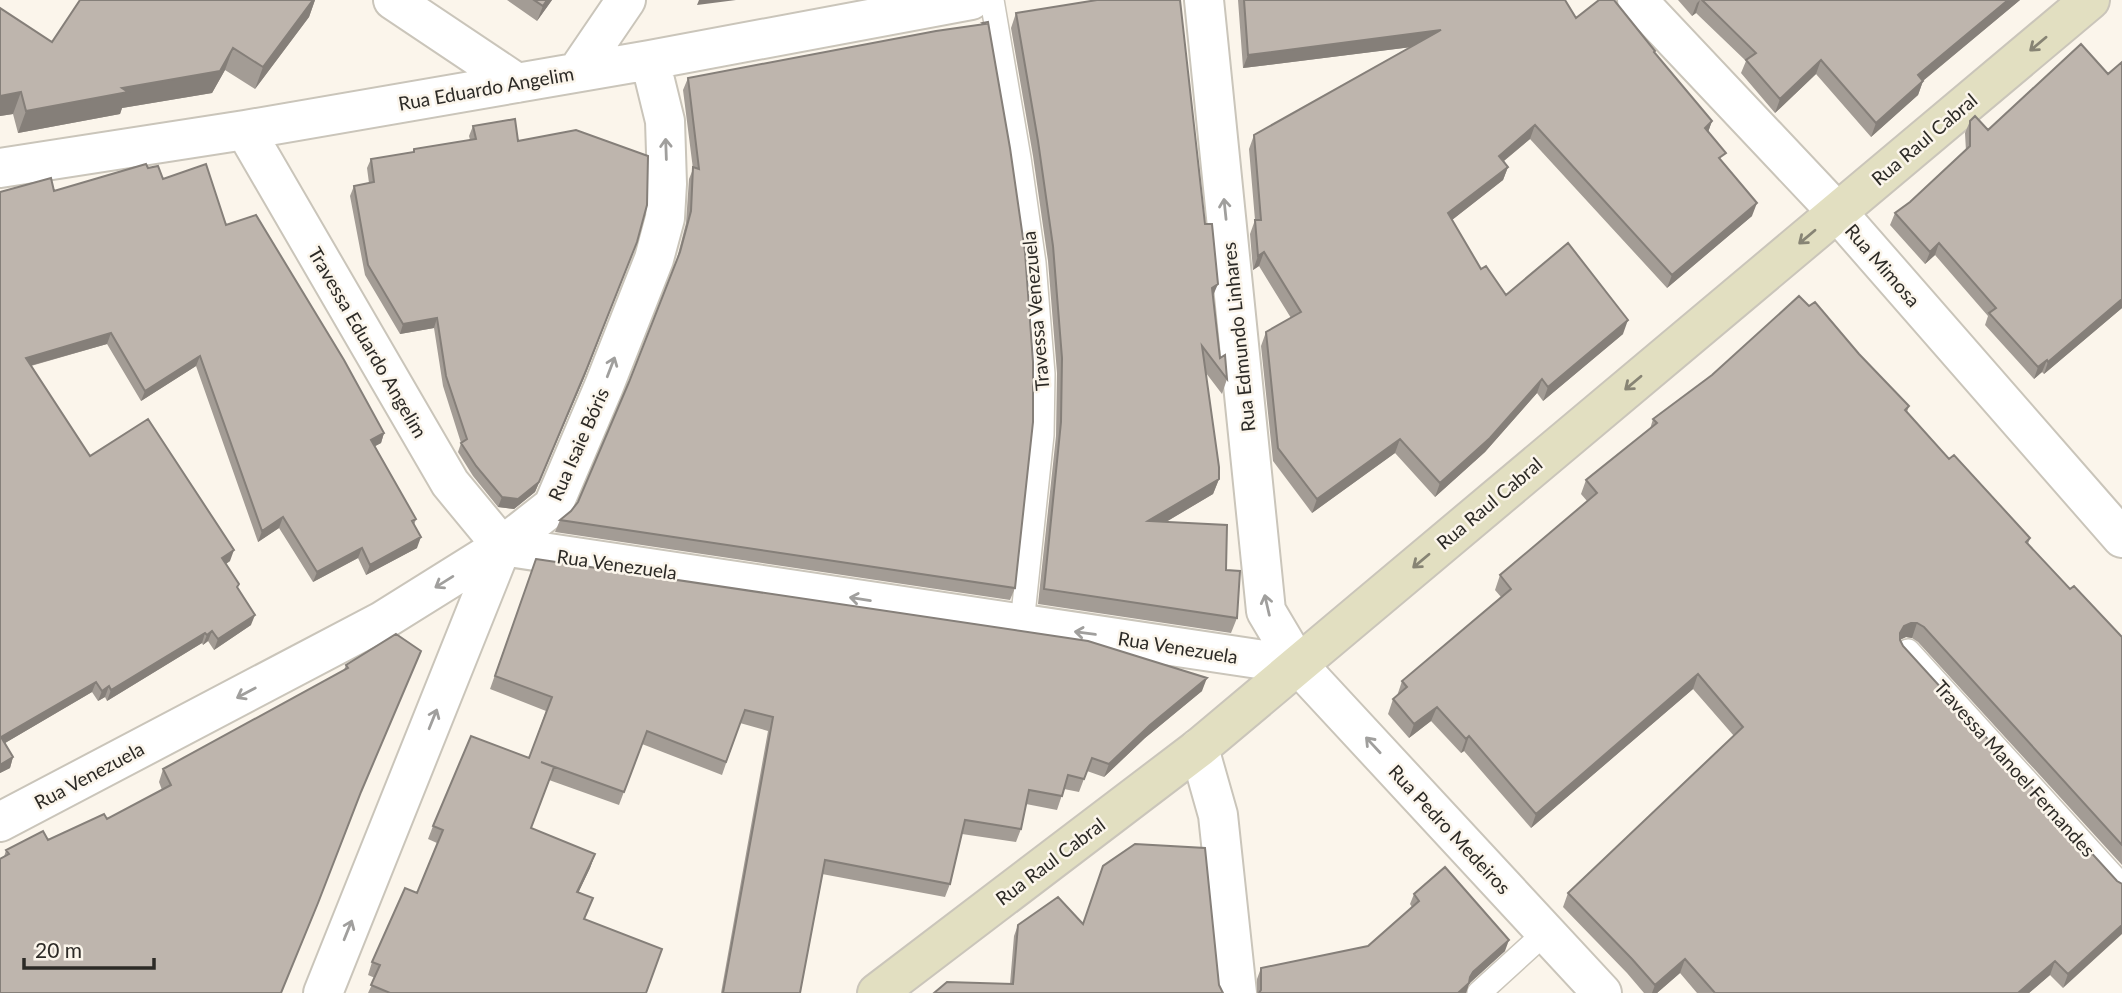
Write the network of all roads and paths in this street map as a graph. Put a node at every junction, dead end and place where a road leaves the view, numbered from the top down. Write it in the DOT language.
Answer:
graph roads {
  1 [pos="393,0"];
  2 [pos="626,0"];
  3 [pos="971,0"];
  4 [pos="992,0"];
  5 [pos="1204,0"];
  6 [pos="1637,0"];
  7 [pos="2090,0"];
  8 [pos="649,60"];
  9 [pos="577,72"];
  10 [pos="517,83"];
  11 [pos="245,130"];
  12 [pos="0,168"];
  13 [pos="1837,212"];
  14 [pos="2122,537"];
  15 [pos="502,546"];
  16 [pos="1022,624"];
  17 [pos="1908,651"];
  18 [pos="1298,665"];
  19 [pos="1199,748"];
  20 [pos="0,822"];
  21 [pos="2122,886"];
  22 [pos="1546,932"];
  23 [pos="323,993"];
  24 [pos="877,993"];
  25 [pos="1237,993"];
  26 [pos="1479,993"];
  27 [pos="1602,993"];
  1 -- 10 [label="street"];
  2 -- 9 [label="street"];
  3 -- 8 [label="street, Rua Eduardo Angelim"];
  4 -- 16 [label="lane, Travessa Venezuela"];
  18 -- 5 [label="street, Rua Edmundo Linhares, one-way"];
  6 -- 13 [label="street, Rua Mimosa"];
  7 -- 13 [label="main road, Rua Raul Cabral, one-way"];
  8 -- 9 [label="street, Rua Eduardo Angelim"];
  15 -- 8 [label="street, Rua Isaie Bóris, one-way"];
  9 -- 10 [label="street, Rua Eduardo Angelim"];
  10 -- 11 [label="street, Rua Eduardo Angelim"];
  11 -- 12 [label="street, Rua Eduardo Angelim"];
  11 -- 15 [label="street, Travessa Eduardo Angelim"];
  13 -- 14 [label="street, Rua Mimosa"];
  13 -- 18 [label="main road, Rua Raul Cabral, one-way"];
  16 -- 15 [label="street, Rua Venezuela, one-way"];
  15 -- 20 [label="street, Rua Venezuela, one-way"];
  23 -- 15 [label="street, one-way"];
  18 -- 16 [label="street, Rua Venezuela, one-way"];
  17 -- 21 [label="lane, Travessa Manoel Fernandes"];
  18 -- 19 [label="main road, Rua Raul Cabral"];
  22 -- 18 [label="street, Rua Pedro Medeiros, one-way"];
  19 -- 24 [label="main road, Rua Raul Cabral"];
  19 -- 25 [label="street"];
  22 -- 26 [label="lane"];
  22 -- 27 [label="street, Rua Pedro Medeiros"];
}
